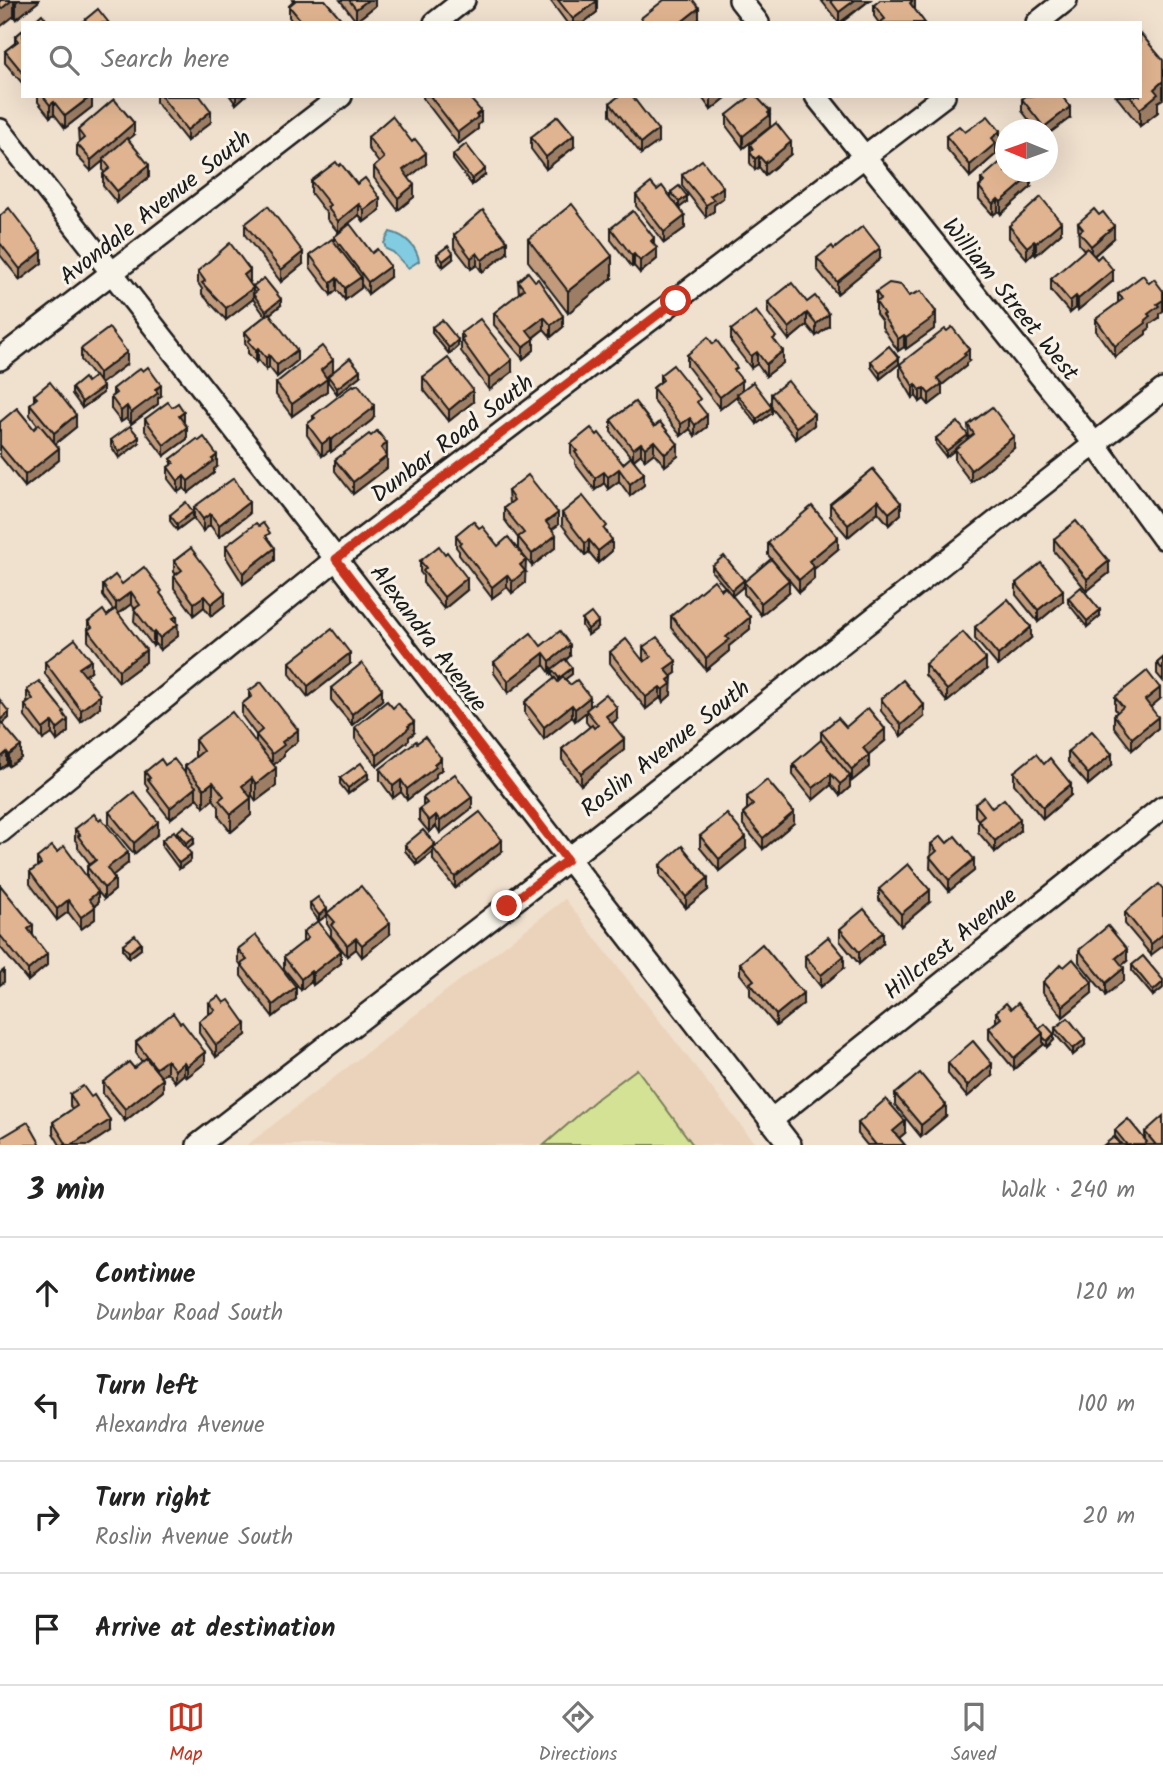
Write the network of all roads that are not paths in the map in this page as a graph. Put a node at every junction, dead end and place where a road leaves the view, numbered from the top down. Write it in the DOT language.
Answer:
graph roads {
  1 [pos="464,0"];
  2 [pos="740,0"];
  3 [pos="1066,0"];
  4 [pos="438,21"];
  5 [pos="756,21"];
  6 [pos="1040,21"];
  7 [pos="338,98"];
  8 [pos="818,98"];
  9 [pos="941,98"];
  10 [pos="0,130"];
  11 [pos="864,158"];
  12 [pos="113,273"];
  13 [pos="0,359"];
  14 [pos="1163,390"];
  15 [pos="1094,443"];
  16 [pos="1163,538"];
  17 [pos="336,559"];
  18 [pos="1163,807"];
  19 [pos="0,832"];
  20 [pos="567,860"];
  21 [pos="770,1121"];
  22 [pos="198,1145"];
  23 [pos="790,1145"];
  1 -- 4 [label="street"];
  2 -- 5 [label="street"];
  3 -- 6 [label="street"];
  7 -- 12 [label="street, Avondale Avenue South"];
  8 -- 11 [label="street, William Street West"];
  9 -- 11 [label="street, Dunbar Road South"];
  10 -- 12 [label="street, Alexandra Avenue"];
  11 -- 15 [label="street, William Street West"];
  11 -- 17 [label="street, Dunbar Road South"];
  12 -- 13 [label="street, Avondale Avenue South"];
  12 -- 17 [label="street, Alexandra Avenue"];
  14 -- 15 [label="street, Roslin Avenue South"];
  15 -- 16 [label="street, William Street West"];
  15 -- 20 [label="street, Roslin Avenue South"];
  17 -- 19 [label="street, Dunbar Road South"];
  17 -- 20 [label="street, Alexandra Avenue"];
  18 -- 21 [label="street, Hillcrest Avenue"];
  20 -- 21 [label="street, Alexandra Avenue"];
  20 -- 22 [label="street, Roslin Avenue South"];
  21 -- 23 [label="street, Alexandra Avenue"];
}
